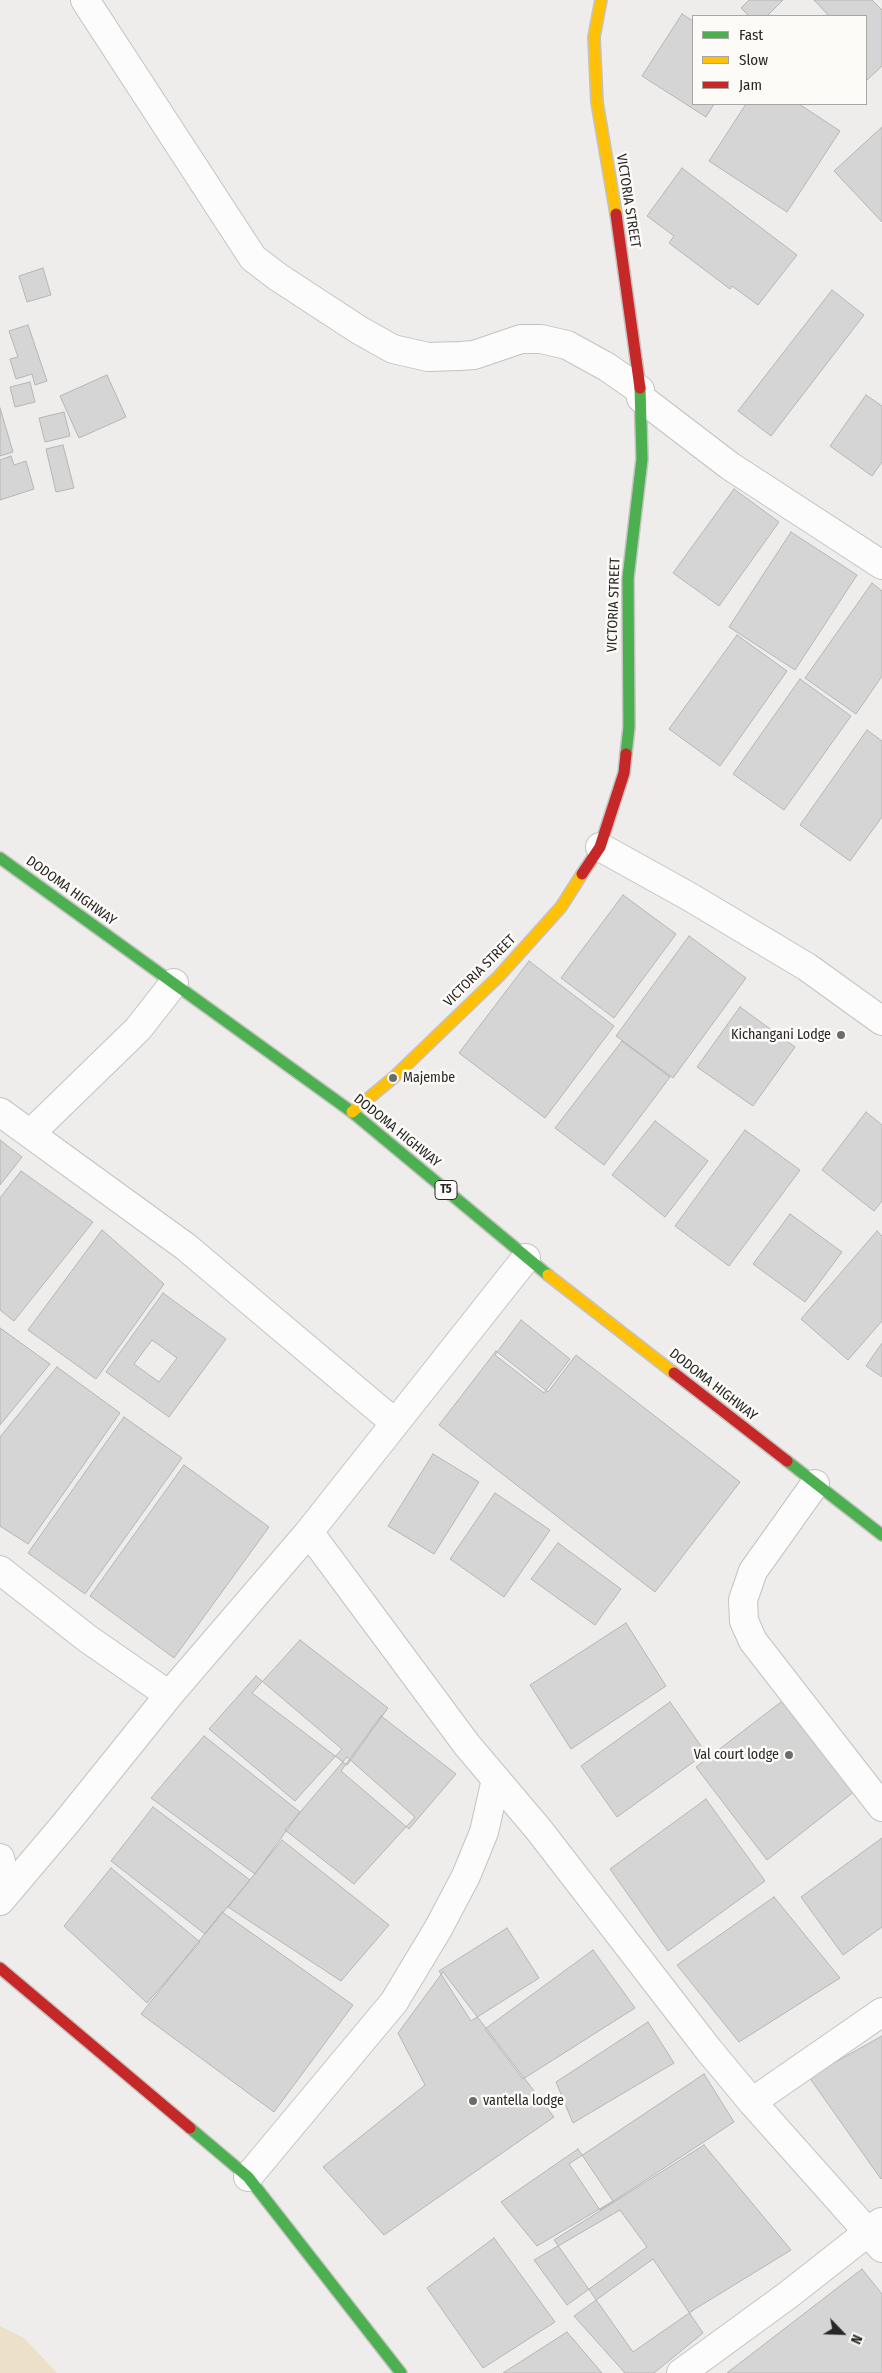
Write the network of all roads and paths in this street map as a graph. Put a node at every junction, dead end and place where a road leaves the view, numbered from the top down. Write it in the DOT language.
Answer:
graph roads {
  1 [pos="85,0"];
  2 [pos="601,0"];
  3 [pos="641,394"];
  4 [pos="882,566"];
  5 [pos="600,847"];
  6 [pos="0,858"];
  7 [pos="174,983"];
  8 [pos="882,1021"];
  9 [pos="0,1112"];
  10 [pos="352,1112"];
  11 [pos="30,1133"];
  12 [pos="526,1258"];
  13 [pos="395,1423"];
  14 [pos="816,1484"];
  15 [pos="309,1532"];
  16 [pos="881,1534"];
  17 [pos="0,1570"];
  18 [pos="169,1695"];
  19 [pos="496,1779"];
  20 [pos="882,1807"];
  21 [pos="0,1858"];
  22 [pos="4,1896"];
  23 [pos="0,1968"];
  24 [pos="882,2012"];
  25 [pos="752,2102"];
  26 [pos="248,2177"];
  27 [pos="877,2234"];
  28 [pos="401,2373"];
  29 [pos="681,2373"];
  1 -- 3 [label="street"];
  2 -- 3 [label="main road, VICTORIA STREET"];
  3 -- 4 [label="street"];
  3 -- 5 [label="main road, VICTORIA STREET"];
  5 -- 8 [label="street"];
  5 -- 10 [label="main road, VICTORIA STREET"];
  6 -- 7 [label="main road, DODOMA HIGHWAY / T5"];
  7 -- 10 [label="main road, DODOMA HIGHWAY / T5"];
  7 -- 11 [label="street"];
  9 -- 11 [label="street"];
  10 -- 12 [label="main road, DODOMA HIGHWAY / T5"];
  11 -- 13 [label="street"];
  12 -- 13 [label="street"];
  12 -- 14 [label="main road, DODOMA HIGHWAY / T5"];
  13 -- 15 [label="street"];
  14 -- 16 [label="main road, DODOMA HIGHWAY / T5"];
  14 -- 20 [label="street"];
  15 -- 18 [label="street"];
  15 -- 19 [label="street"];
  17 -- 18 [label="street"];
  18 -- 22 [label="street"];
  19 -- 25 [label="street"];
  19 -- 26 [label="street"];
  21 -- 22 [label="street"];
  23 -- 26 [label="main road"];
  24 -- 25 [label="street"];
  25 -- 27 [label="street"];
  26 -- 28 [label="main road"];
  27 -- 29 [label="street"];
}
